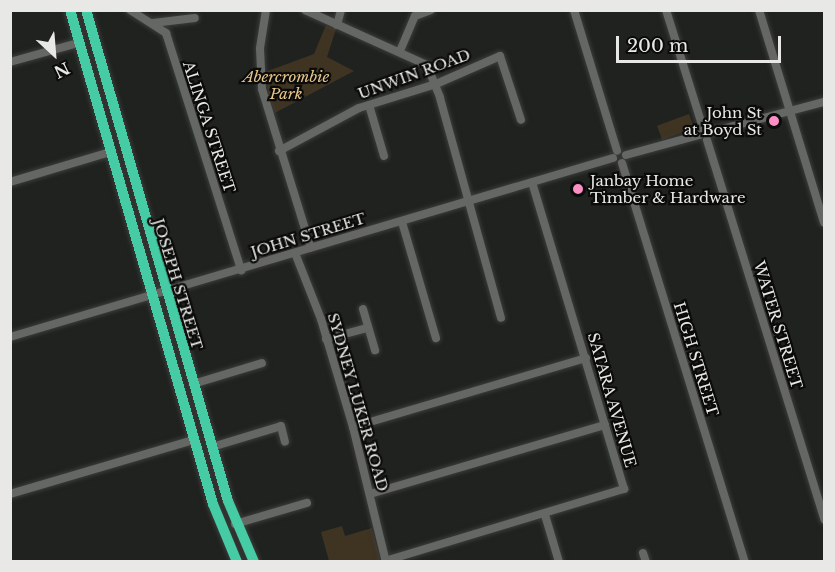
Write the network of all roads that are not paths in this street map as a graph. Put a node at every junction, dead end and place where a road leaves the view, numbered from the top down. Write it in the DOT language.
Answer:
graph roads {
  1 [pos="70,10"];
  2 [pos="86,10"];
  3 [pos="130,10"];
  4 [pos="266,10"];
  5 [pos="305,10"];
  6 [pos="341,10"];
  7 [pos="431,10"];
  8 [pos="574,10"];
  9 [pos="666,10"];
  10 [pos="759,10"];
  11 [pos="195,18"];
  12 [pos="153,23"];
  13 [pos="337,25"];
  14 [pos="78,43"];
  15 [pos="400,51"];
  16 [pos="10,62"];
  17 [pos="436,84"];
  18 [pos="825,102"];
  19 [pos="369,105"];
  20 [pos="790,112"];
  21 [pos="521,120"];
  22 [pos="701,131"];
  23 [pos="709,136"];
  24 [pos="279,151"];
  25 [pos="110,152"];
  26 [pos="615,155"];
  27 [pos="626,155"];
  28 [pos="384,156"];
  29 [pos="622,164"];
  30 [pos="10,182"];
  31 [pos="532,183"];
  32 [pos="469,202"];
  33 [pos="402,222"];
  34 [pos="825,222"];
  35 [pos="311,248"];
  36 [pos="295,253"];
  37 [pos="241,270"];
  38 [pos="165,292"];
  39 [pos="153,296"];
  40 [pos="363,309"];
  41 [pos="501,318"];
  42 [pos="367,328"];
  43 [pos="10,337"];
  44 [pos="436,338"];
  45 [pos="326,339"];
  46 [pos="375,350"];
  47 [pos="586,358"];
  48 [pos="262,363"];
  49 [pos="192,384"];
  50 [pos="605,425"];
  51 [pos="353,427"];
  52 [pos="194,440"];
  53 [pos="285,442"];
  54 [pos="212,447"];
  55 [pos="10,494"];
  56 [pos="370,494"];
  57 [pos="307,503"];
  58 [pos="545,514"];
  59 [pos="825,519"];
  60 [pos="235,524"];
  61 [pos="237,561"];
  62 [pos="254,561"];
  63 [pos="385,561"];
  64 [pos="559,561"];
  65 [pos="745,561"];
  1 -- 14 [label="highway, JOSEPH STREET"];
  2 -- 38 [label="highway, JOSEPH STREET"];
  3 -- 12 [label="street, ALINGA STREET"];
  4 -- 24 [label="street"];
  5 -- 13 [label="street"];
  6 -- 13 [label="street"];
  7 -- 15 [label="street"];
  8 -- 26 [label="street"];
  9 -- 22 [label="street"];
  10 -- 20 [label="street"];
  11 -- 12 [label="street"];
  12 -- 37 [label="street, ALINGA STREET"];
  13 -- 15 [label="street"];
  14 -- 16 [label="street"];
  14 -- 25 [label="highway, JOSEPH STREET"];
  15 -- 17 [label="street"];
  17 -- 19 [label="street, UNWIN ROAD"];
  17 -- 21 [label="street, UNWIN ROAD"];
  17 -- 32 [label="street"];
  18 -- 20 [label="street"];
  19 -- 24 [label="street, UNWIN ROAD"];
  19 -- 28 [label="street"];
  20 -- 23 [label="street"];
  20 -- 34 [label="street"];
  22 -- 23 [label="street"];
  22 -- 27 [label="street"];
  23 -- 59 [label="street, WATER STREET"];
  24 -- 35 [label="street"];
  25 -- 30 [label="street"];
  25 -- 39 [label="highway, JOSEPH STREET"];
  26 -- 27 [label="street"];
  26 -- 29 [label="street"];
  26 -- 31 [label="street, JOHN STREET"];
  27 -- 29 [label="street"];
  29 -- 65 [label="street, HIGH STREET"];
  31 -- 32 [label="street, JOHN STREET"];
  31 -- 47 [label="street, SATARA AVENUE"];
  32 -- 33 [label="street, JOHN STREET"];
  32 -- 41 [label="street"];
  33 -- 35 [label="street, JOHN STREET"];
  33 -- 44 [label="street"];
  35 -- 36 [label="street, JOHN STREET"];
  36 -- 37 [label="street, JOHN STREET"];
  36 -- 45 [label="street, SYDNEY LUKER ROAD"];
  37 -- 38 [label="street, JOHN STREET"];
  38 -- 39 [label="street, JOHN STREET"];
  38 -- 49 [label="highway, JOSEPH STREET"];
  39 -- 43 [label="street, JOHN STREET"];
  39 -- 52 [label="highway, JOSEPH STREET"];
  40 -- 42 [label="street"];
  42 -- 45 [label="street"];
  42 -- 46 [label="street"];
  45 -- 51 [label="street, SYDNEY LUKER ROAD"];
  47 -- 50 [label="street, SATARA AVENUE"];
  47 -- 51 [label="street"];
  48 -- 49 [label="street"];
  49 -- 54 [label="highway, JOSEPH STREET"];
  50 -- 56 [label="street"];
  50 -- 58 [label="street, SATARA AVENUE"];
  51 -- 56 [label="street, SYDNEY LUKER ROAD"];
  52 -- 55 [label="street"];
  52 -- 61 [label="highway, JOSEPH STREET"];
  53 -- 54 [label="street"];
  54 -- 60 [label="highway, JOSEPH STREET"];
  56 -- 63 [label="street, SYDNEY LUKER ROAD"];
  57 -- 60 [label="street"];
  58 -- 63 [label="street, SATARA AVENUE"];
  58 -- 64 [label="street"];
  60 -- 62 [label="highway, JOSEPH STREET"];
}
